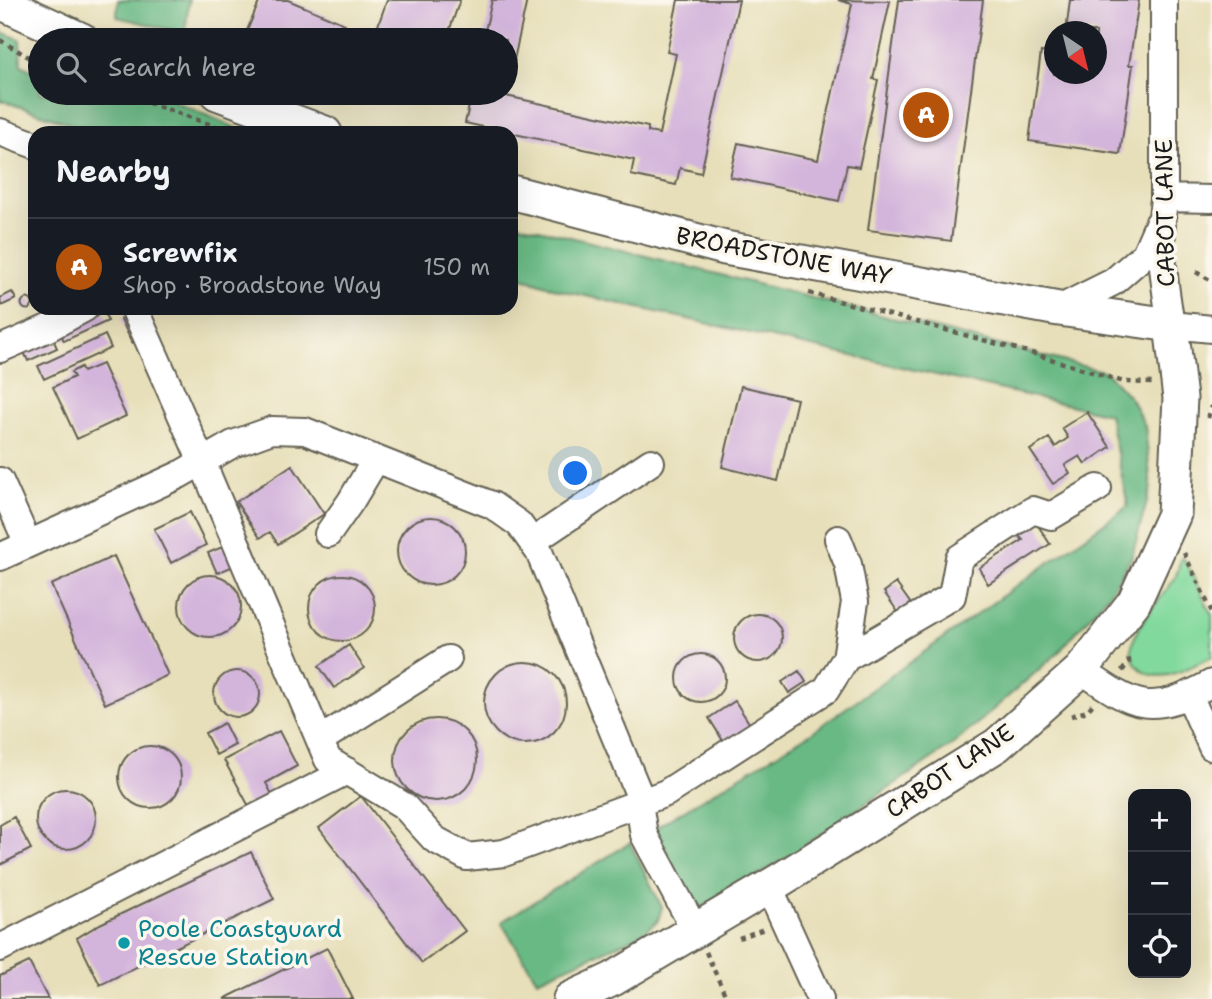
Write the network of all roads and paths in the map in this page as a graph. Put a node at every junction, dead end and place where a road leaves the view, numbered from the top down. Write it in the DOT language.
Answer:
graph roads {
  1 [pos="1164,0"];
  2 [pos="0,2"];
  3 [pos="56,28"];
  4 [pos="0,40"];
  5 [pos="28,57"];
  6 [pos="154,105"];
  7 [pos="249,105"];
  8 [pos="215,126"];
  9 [pos="306,126"];
  10 [pos="0,132"];
  11 [pos="28,142"];
  12 [pos="518,194"];
  13 [pos="1212,199"];
  14 [pos="1162,208"];
  15 [pos="1196,272"];
  16 [pos="1212,281"];
  17 [pos="808,293"];
  18 [pos="1059,309"];
  19 [pos="72,315"];
  20 [pos="137,315"];
  21 [pos="1171,325"];
  22 [pos="1212,328"];
  23 [pos="0,349"];
  24 [pos="1124,382"];
  25 [pos="376,459"];
  26 [pos="202,462"];
  27 [pos="651,462"];
  28 [pos="0,481"];
  29 [pos="1098,488"];
  30 [pos="328,534"];
  31 [pos="838,539"];
  32 [pos="532,542"];
  33 [pos="28,544"];
  34 [pos="0,557"];
  35 [pos="846,658"];
  36 [pos="448,659"];
  37 [pos="1081,670"];
  38 [pos="1201,689"];
  39 [pos="320,740"];
  40 [pos="1212,747"];
  41 [pos="347,771"];
  42 [pos="639,803"];
  43 [pos="769,887"];
  44 [pos="701,941"];
  45 [pos="0,948"];
  46 [pos="570,999"];
  47 [pos="727,999"];
  48 [pos="820,999"];
  1 -- 14 [label="street, CABOT LANE"];
  2 -- 3 [label="main road"];
  4 -- 5 [label="path"];
  6 -- 8 [label="path"];
  7 -- 9 [label="main road"];
  10 -- 11 [label="street"];
  12 -- 18 [label="main road, BROADSTONE WAY"];
  13 -- 14 [label="street"];
  14 -- 18 [label="street"];
  14 -- 21 [label="street, CABOT LANE"];
  15 -- 16 [label="path"];
  17 -- 24 [label="path"];
  18 -- 21 [label="main road, BROADSTONE WAY"];
  19 -- 23 [label="street"];
  20 -- 26 [label="street"];
  21 -- 22 [label="street, BROADSTONE WAY"];
  21 -- 37 [label="main road, CABOT LANE"];
  25 -- 26 [label="street"];
  25 -- 30 [label="street"];
  25 -- 32 [label="street"];
  26 -- 33 [label="street"];
  26 -- 39 [label="street"];
  27 -- 32 [label="street"];
  28 -- 33 [label="street"];
  29 -- 35 [label="street"];
  31 -- 35 [label="street"];
  32 -- 42 [label="street"];
  33 -- 34 [label="street"];
  35 -- 42 [label="street"];
  36 -- 39 [label="street"];
  37 -- 38 [label="street"];
  37 -- 43 [label="main road, CABOT LANE"];
  38 -- 40 [label="street"];
  39 -- 41 [label="street"];
  41 -- 42 [label="street"];
  41 -- 45 [label="street"];
  42 -- 44 [label="street"];
  43 -- 44 [label="main road, CABOT LANE"];
  43 -- 48 [label="street"];
  44 -- 46 [label="main road, CABOT LANE"];
  44 -- 47 [label="path"];
}
